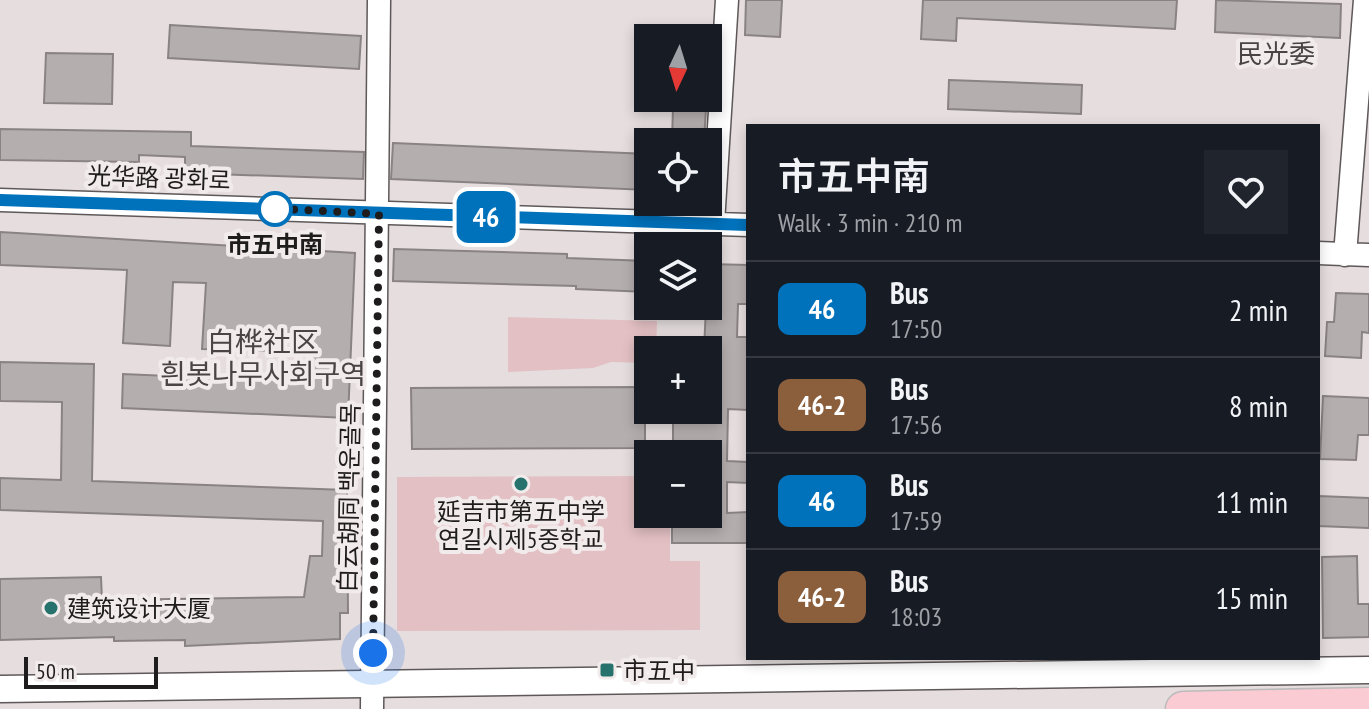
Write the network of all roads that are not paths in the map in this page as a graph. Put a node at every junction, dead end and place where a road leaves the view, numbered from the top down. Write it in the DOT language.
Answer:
graph roads {
  1 [pos="379,0"];
  2 [pos="727,0"];
  3 [pos="1365,0"];
  4 [pos="0,200"];
  5 [pos="379,214"];
  6 [pos="713,223"];
  7 [pos="746,225"];
  8 [pos="1320,253"];
  9 [pos="1345,255"];
  10 [pos="1369,255"];
  11 [pos="1293,665"];
  12 [pos="1369,670"];
  13 [pos="372,682"];
  14 [pos="0,689"];
  15 [pos="1369,705"];
  16 [pos="1294,707"];
  17 [pos="372,709"];
  18 [pos="1183,709"];
  1 -- 5 [label="street, 白云胡同 백운골목"];
  2 -- 6 [label="street"];
  3 -- 9 [label="street"];
  4 -- 5 [label="street, 光华路 광화로"];
  5 -- 6 [label="street, 光华路 광화로"];
  5 -- 13 [label="street, 白云胡同 백운골목"];
  6 -- 7 [label="street, 光华路 광화로"];
  8 -- 9 [label="street"];
  9 -- 10 [label="street"];
  11 -- 12 [label="street"];
  11 -- 13 [label="street"];
  11 -- 16 [label="street"];
  13 -- 14 [label="street"];
  13 -- 17 [label="street, 白云胡同 백운골목"];
  15 -- 16 [label="main road"];
  16 -- 18 [label="main road"];
}
